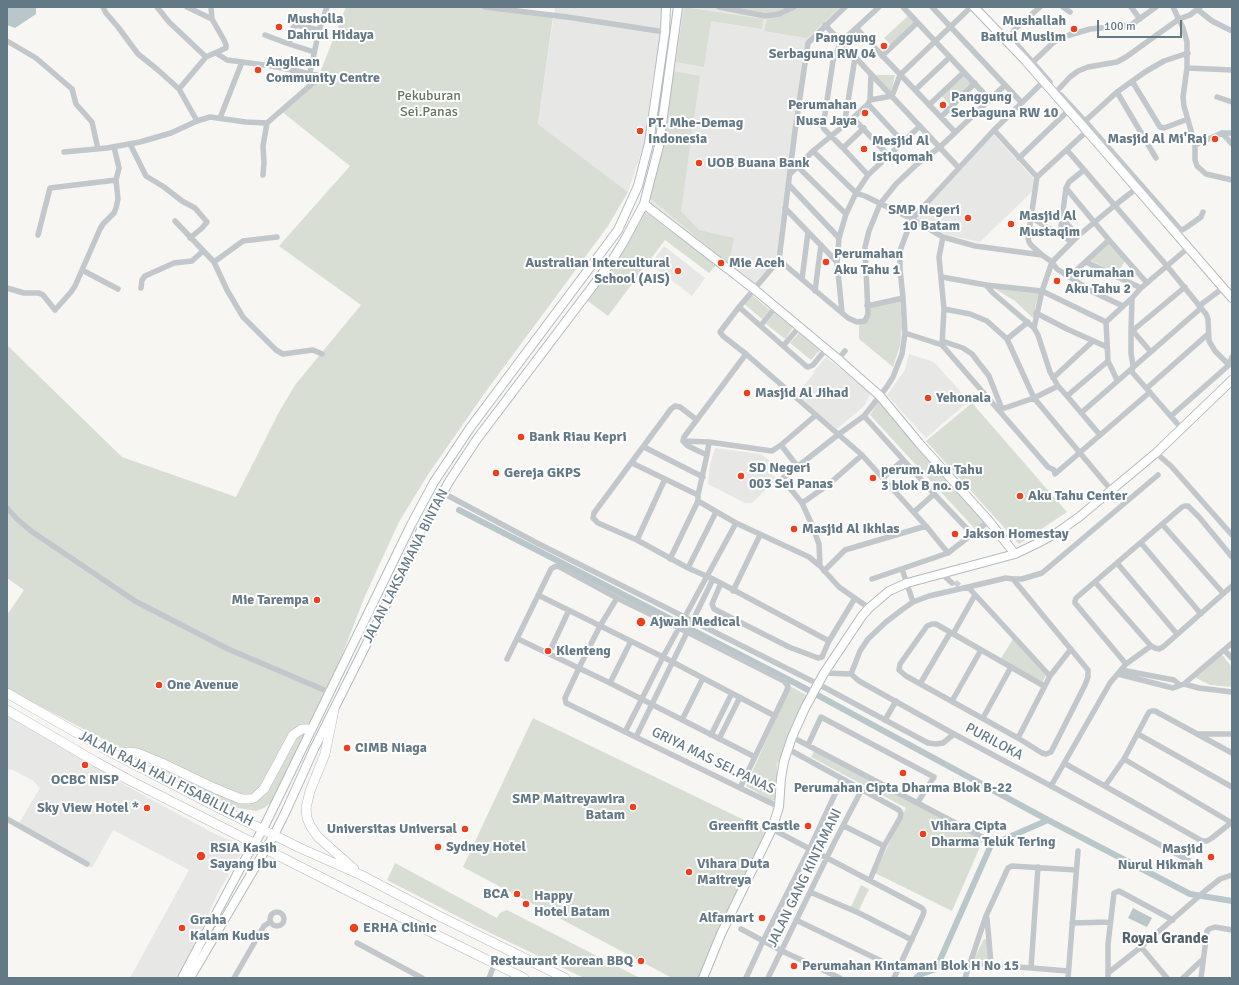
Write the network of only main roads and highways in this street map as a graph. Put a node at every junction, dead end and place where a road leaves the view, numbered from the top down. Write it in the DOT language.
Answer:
graph roads {
  1 [pos="666,7"];
  2 [pos="678,7"];
  3 [pos="974,7"];
  4 [pos="644,204"];
  5 [pos="1232,298"];
  6 [pos="1232,380"];
  7 [pos="411,525"];
  8 [pos="421,530"];
  9 [pos="1015,554"];
  10 [pos="7,693"];
  11 [pos="7,710"];
  12 [pos="334,710"];
  13 [pos="311,729"];
  14 [pos="119,756"];
  15 [pos="263,829"];
  16 [pos="274,835"];
  17 [pos="254,843"];
  18 [pos="265,849"];
  19 [pos="361,875"];
  20 [pos="189,976"];
  21 [pos="524,978"];
  22 [pos="565,978"];
  23 [pos="703,978"];
  1 -- 7 [label="main road, JALAN LAKSAMANA BINTAN"];
  2 -- 4 [label="main road, JALAN LAKSAMANA BINTAN"];
  3 -- 5 [label="main road"];
  4 -- 8 [label="main road, JALAN LAKSAMANA BINTAN"];
  4 -- 9 [label="main road"];
  6 -- 9 [label="main road"];
  7 -- 8 [label="main road"];
  7 -- 13 [label="main road, JALAN LAKSAMANA BINTAN"];
  8 -- 12 [label="main road, JALAN LAKSAMANA BINTAN"];
  9 -- 23 [label="main road"];
  10 -- 14 [label="main road, JALAN RAJA HAJI FISABILILLAH"];
  11 -- 17 [label="main road, JALAN RAJA HAJI FISABILILLAH"];
  12 -- 16 [label="main road, JALAN LAKSAMANA BINTAN"];
  12 -- 19 [label="main road"];
  13 -- 14 [label="main road"];
  13 -- 15 [label="main road, JALAN LAKSAMANA BINTAN"];
  14 -- 15 [label="main road, JALAN RAJA HAJI FISABILILLAH"];
  15 -- 16 [label="main road, JALAN RAJA HAJI FISABILILLAH"];
  15 -- 17 [label="main road, JALAN LAKSAMANA BINTAN"];
  16 -- 18 [label="main road, JALAN LAKSAMANA BINTAN"];
  16 -- 19 [label="main road, JALAN RAJA HAJI FISABILILLAH"];
  17 -- 18 [label="main road, JALAN RAJA HAJI FISABILILLAH"];
  17 -- 20 [label="main road, JALAN LAKSAMANA BINTAN"];
  18 -- 20 [label="main road, JALAN LAKSAMANA BINTAN"];
  18 -- 21 [label="main road, JALAN RAJA HAJI FISABILILLAH"];
  19 -- 22 [label="main road, JALAN RAJA HAJI FISABILILLAH"];
}
